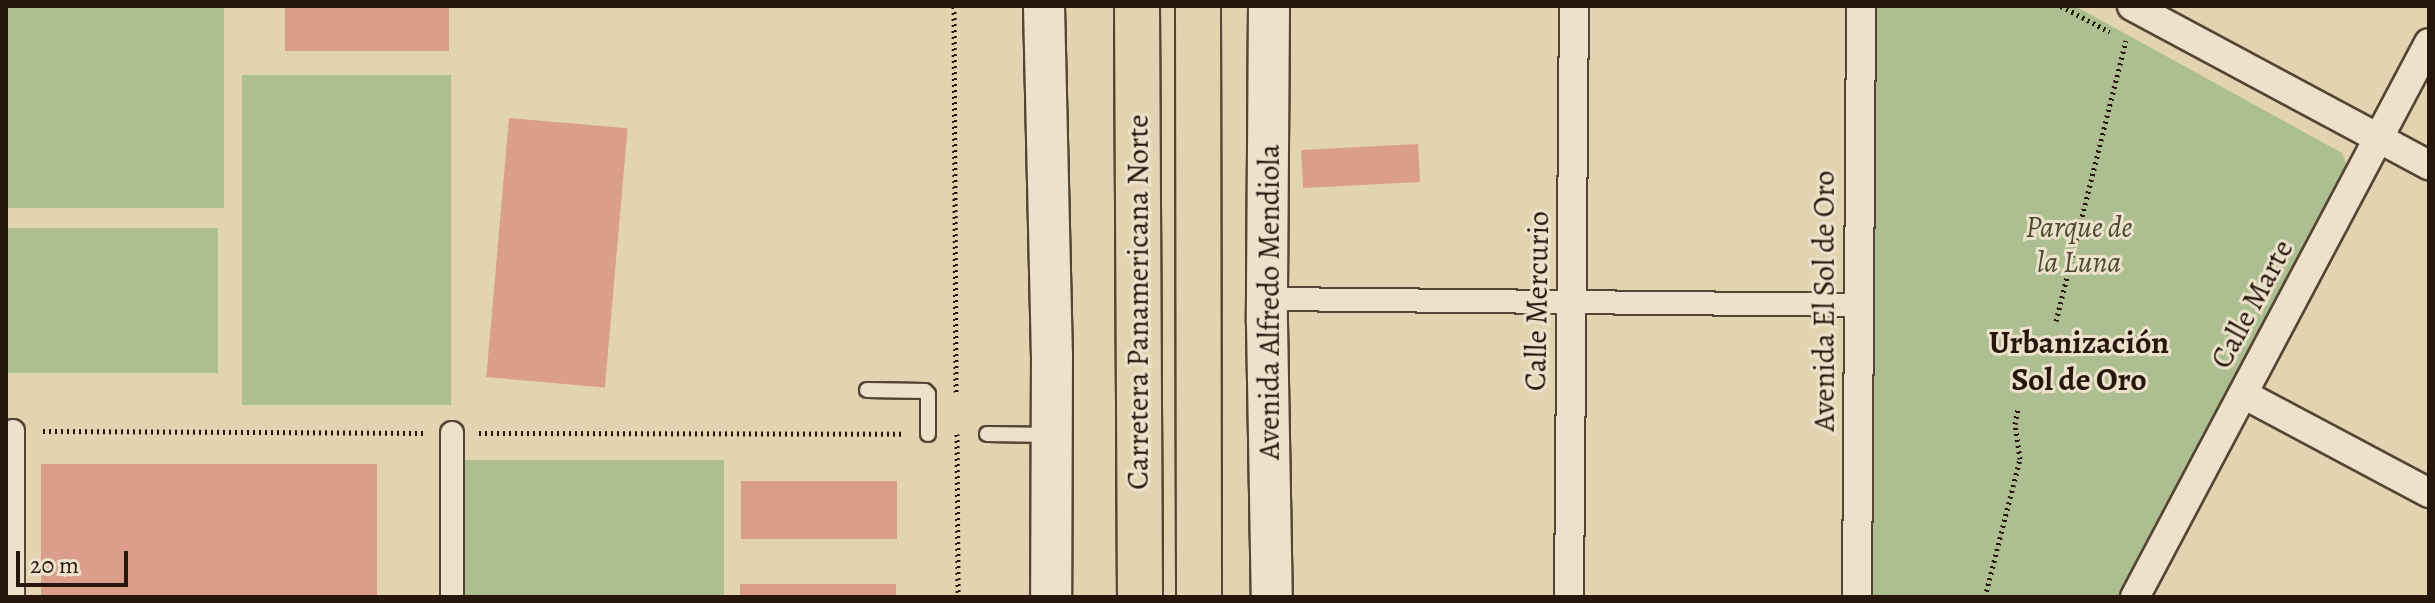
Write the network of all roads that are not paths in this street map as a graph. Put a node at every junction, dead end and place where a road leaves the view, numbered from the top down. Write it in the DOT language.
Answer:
graph roads {
  1 [pos="1044,6"];
  2 [pos="1137,6"];
  3 [pos="1198,6"];
  4 [pos="1269,6"];
  5 [pos="1574,6"];
  6 [pos="1861,6"];
  7 [pos="2132,6"];
  8 [pos="2429,43"];
  9 [pos="2379,138"];
  10 [pos="2429,165"];
  11 [pos="1268,299"];
  12 [pos="1571,305"];
  13 [pos="1857,305"];
  14 [pos="867,390"];
  15 [pos="2243,394"];
  16 [pos="13,431"];
  17 [pos="452,433"];
  18 [pos="928,434"];
  19 [pos="987,434"];
  20 [pos="1052,435"];
  21 [pos="2429,493"];
  22 [pos="13,597"];
  23 [pos="452,597"];
  24 [pos="1051,597"];
  25 [pos="1140,597"];
  26 [pos="1199,597"];
  27 [pos="1272,597"];
  28 [pos="1569,597"];
  29 [pos="1857,597"];
  30 [pos="2135,597"];
  1 -- 20 [label="main road"];
  2 -- 25 [label="highway, Carretera Panamericana Norte"];
  3 -- 26 [label="highway, Carretera Panamericana Norte"];
  4 -- 11 [label="main road, Avenida Alfredo Mendiola"];
  5 -- 12 [label="street, Calle Mercurio"];
  6 -- 13 [label="street, Avenida El Sol de Oro"];
  7 -- 9 [label="street"];
  8 -- 9 [label="street, Calle Marte"];
  9 -- 10 [label="street"];
  9 -- 15 [label="street, Calle Marte"];
  11 -- 12 [label="street"];
  11 -- 27 [label="main road, Avenida Alfredo Mendiola"];
  12 -- 13 [label="street"];
  12 -- 28 [label="street, Calle Mercurio"];
  13 -- 29 [label="street, Avenida El Sol de Oro"];
  14 -- 18 [label="lane"];
  15 -- 21 [label="street"];
  15 -- 30 [label="street, Calle Marte"];
  16 -- 22 [label="street"];
  17 -- 23 [label="street"];
  19 -- 20 [label="lane"];
  20 -- 24 [label="main road"];
}
